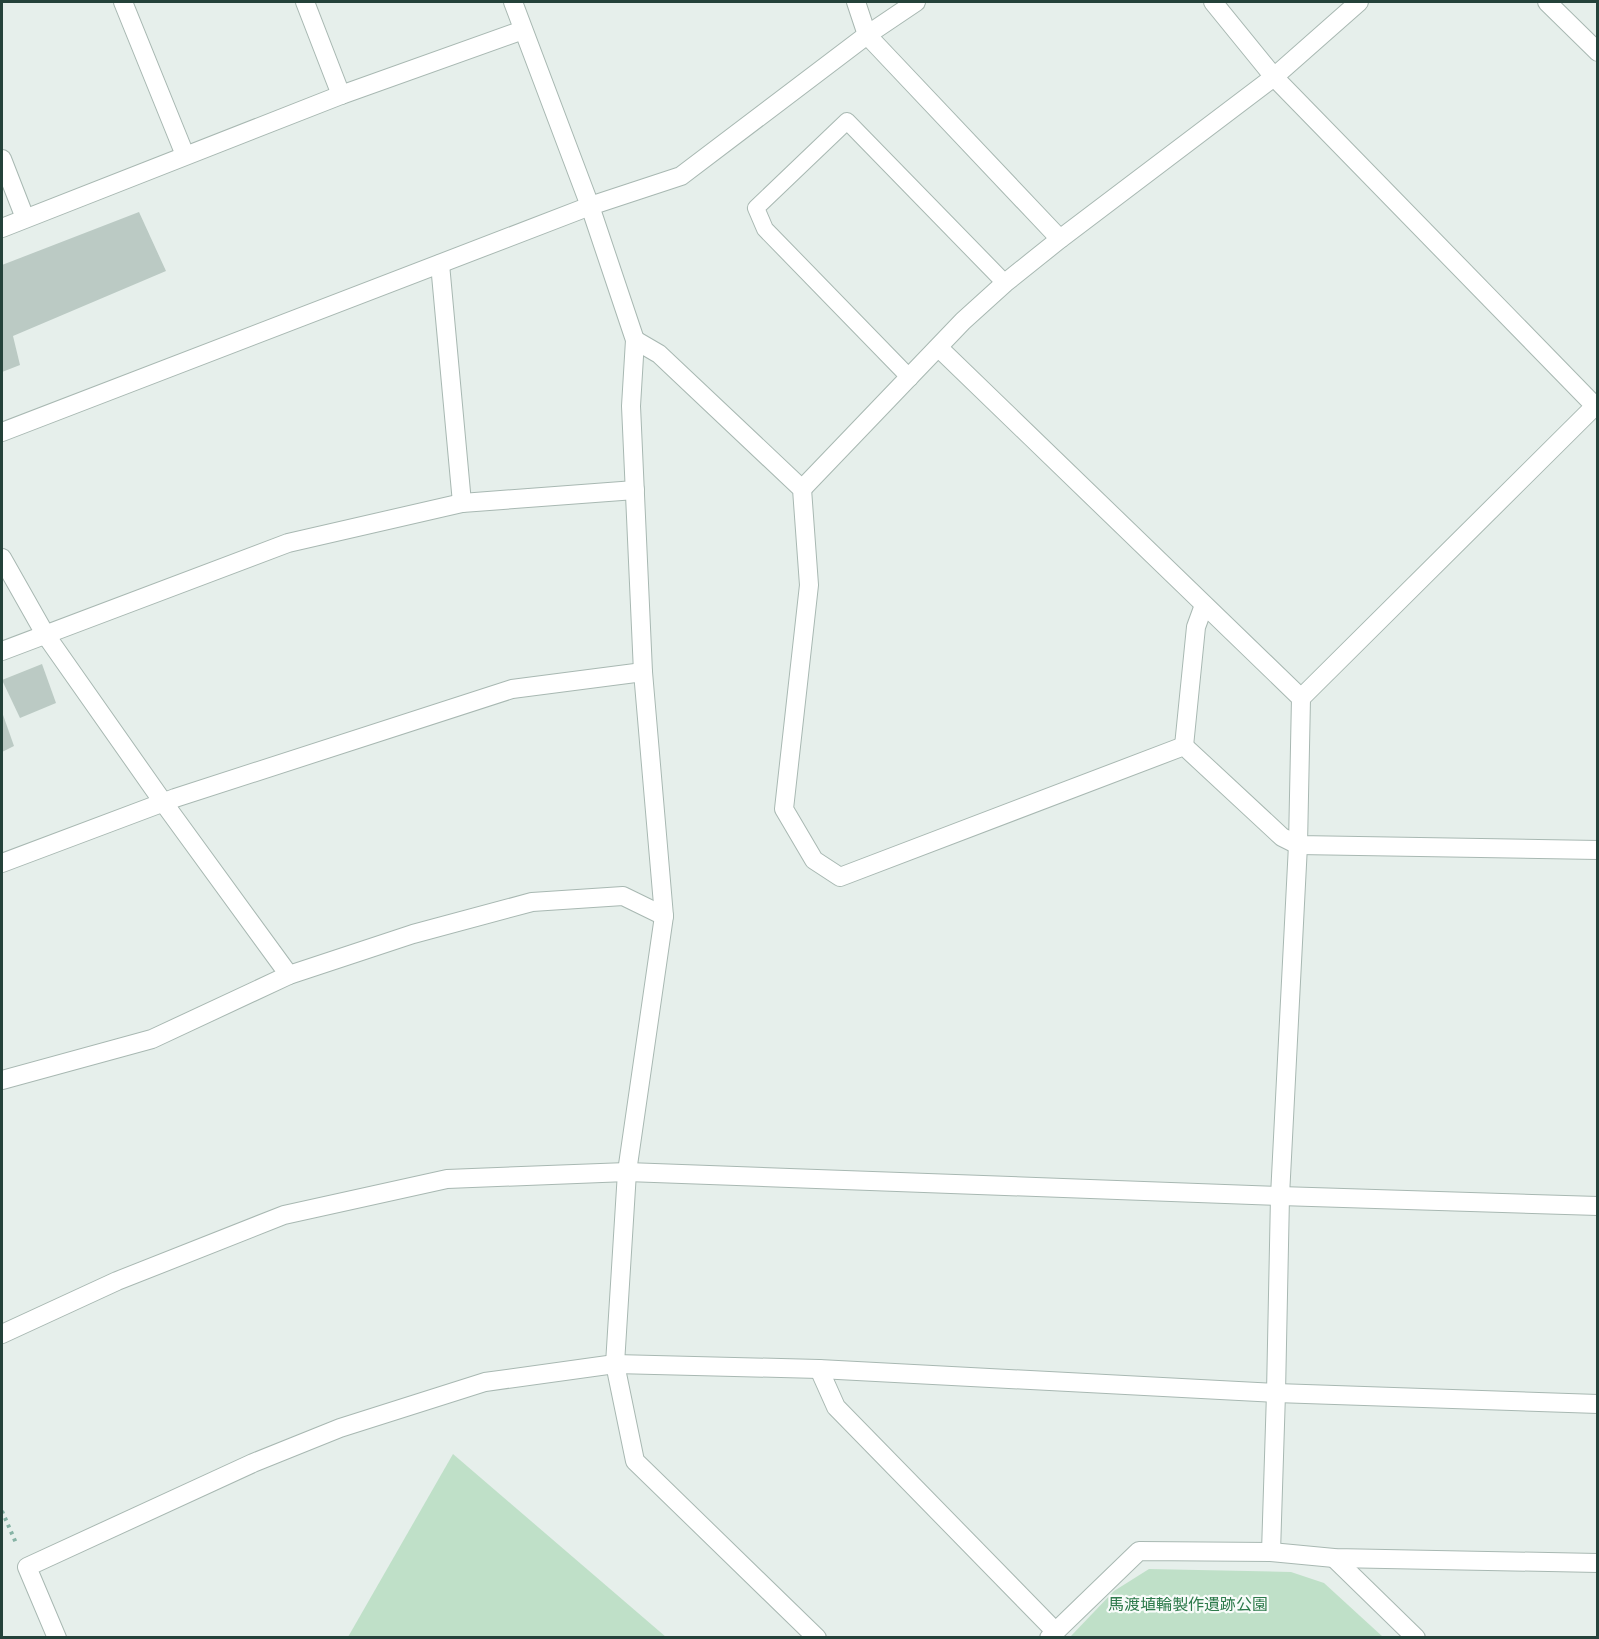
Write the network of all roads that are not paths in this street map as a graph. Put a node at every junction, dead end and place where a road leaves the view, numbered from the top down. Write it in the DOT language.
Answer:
graph roads {
  1 [pos="123,2"];
  2 [pos="305,2"];
  3 [pos="513,2"];
  4 [pos="856,2"];
  5 [pos="916,2"];
  6 [pos="1213,2"];
  7 [pos="1359,2"];
  8 [pos="1547,2"];
  9 [pos="523,30"];
  10 [pos="867,35"];
  11 [pos="1598,52"];
  12 [pos="1274,77"];
  13 [pos="341,94"];
  14 [pos="185,155"];
  15 [pos="2,159"];
  16 [pos="590,206"];
  17 [pos="25,218"];
  18 [pos="2,228"];
  19 [pos="1060,239"];
  20 [pos="440,264"];
  21 [pos="1005,283"];
  22 [pos="635,340"];
  23 [pos="939,348"];
  24 [pos="910,378"];
  25 [pos="1596,406"];
  26 [pos="2,432"];
  27 [pos="801,489"];
  28 [pos="635,490"];
  29 [pos="462,503"];
  30 [pos="2,558"];
  31 [pos="1204,605"];
  32 [pos="45,634"];
  33 [pos="2,651"];
  34 [pos="643,672"];
  35 [pos="1301,698"];
  36 [pos="1184,746"];
  37 [pos="162,802"];
  38 [pos="1298,845"];
  39 [pos="1598,850"];
  40 [pos="2,863"];
  41 [pos="664,915"];
  42 [pos="289,975"];
  43 [pos="2,1080"];
  44 [pos="627,1172"];
  45 [pos="1280,1196"];
  46 [pos="1598,1206"];
  47 [pos="2,1334"];
  48 [pos="615,1364"];
  49 [pos="819,1370"];
  50 [pos="1276,1393"];
  51 [pos="1598,1404"];
  52 [pos="1271,1552"];
  53 [pos="1334,1558"];
  54 [pos="1598,1563"];
  55 [pos="1052,1634"];
  56 [pos="57,1638"];
  57 [pos="817,1638"];
  58 [pos="1416,1638"];
  1 -- 14 [label="street"];
  2 -- 13 [label="street"];
  3 -- 9 [label="street"];
  4 -- 10 [label="street"];
  5 -- 10 [label="street"];
  6 -- 12 [label="street"];
  7 -- 12 [label="street"];
  8 -- 11 [label="street"];
  9 -- 13 [label="street"];
  9 -- 16 [label="street"];
  10 -- 16 [label="street"];
  10 -- 19 [label="street"];
  12 -- 19 [label="street"];
  12 -- 25 [label="street"];
  13 -- 14 [label="street"];
  14 -- 17 [label="street"];
  15 -- 17 [label="street"];
  16 -- 20 [label="street"];
  16 -- 22 [label="street"];
  17 -- 18 [label="street"];
  19 -- 21 [label="street"];
  20 -- 26 [label="street"];
  20 -- 29 [label="street"];
  21 -- 23 [label="street"];
  21 -- 24 [label="lane"];
  22 -- 27 [label="street"];
  22 -- 28 [label="street"];
  23 -- 24 [label="street"];
  23 -- 31 [label="street"];
  24 -- 27 [label="street"];
  25 -- 35 [label="street"];
  27 -- 36 [label="street"];
  28 -- 29 [label="street"];
  28 -- 34 [label="street"];
  29 -- 32 [label="street"];
  30 -- 32 [label="street"];
  31 -- 35 [label="street"];
  31 -- 36 [label="street"];
  32 -- 33 [label="street"];
  32 -- 37 [label="street"];
  34 -- 37 [label="street"];
  34 -- 41 [label="street"];
  35 -- 38 [label="street"];
  36 -- 38 [label="street"];
  37 -- 40 [label="street"];
  37 -- 42 [label="street"];
  38 -- 39 [label="street"];
  38 -- 45 [label="street"];
  41 -- 42 [label="street"];
  41 -- 44 [label="street"];
  42 -- 43 [label="street"];
  44 -- 45 [label="street"];
  44 -- 47 [label="street"];
  44 -- 48 [label="street"];
  45 -- 46 [label="street"];
  45 -- 50 [label="street"];
  48 -- 49 [label="street"];
  48 -- 56 [label="street"];
  48 -- 57 [label="street"];
  49 -- 50 [label="street"];
  49 -- 55 [label="street"];
  50 -- 51 [label="street"];
  50 -- 52 [label="street"];
  52 -- 53 [label="street"];
  52 -- 55 [label="street"];
  53 -- 54 [label="street"];
  53 -- 58 [label="street"];
}
